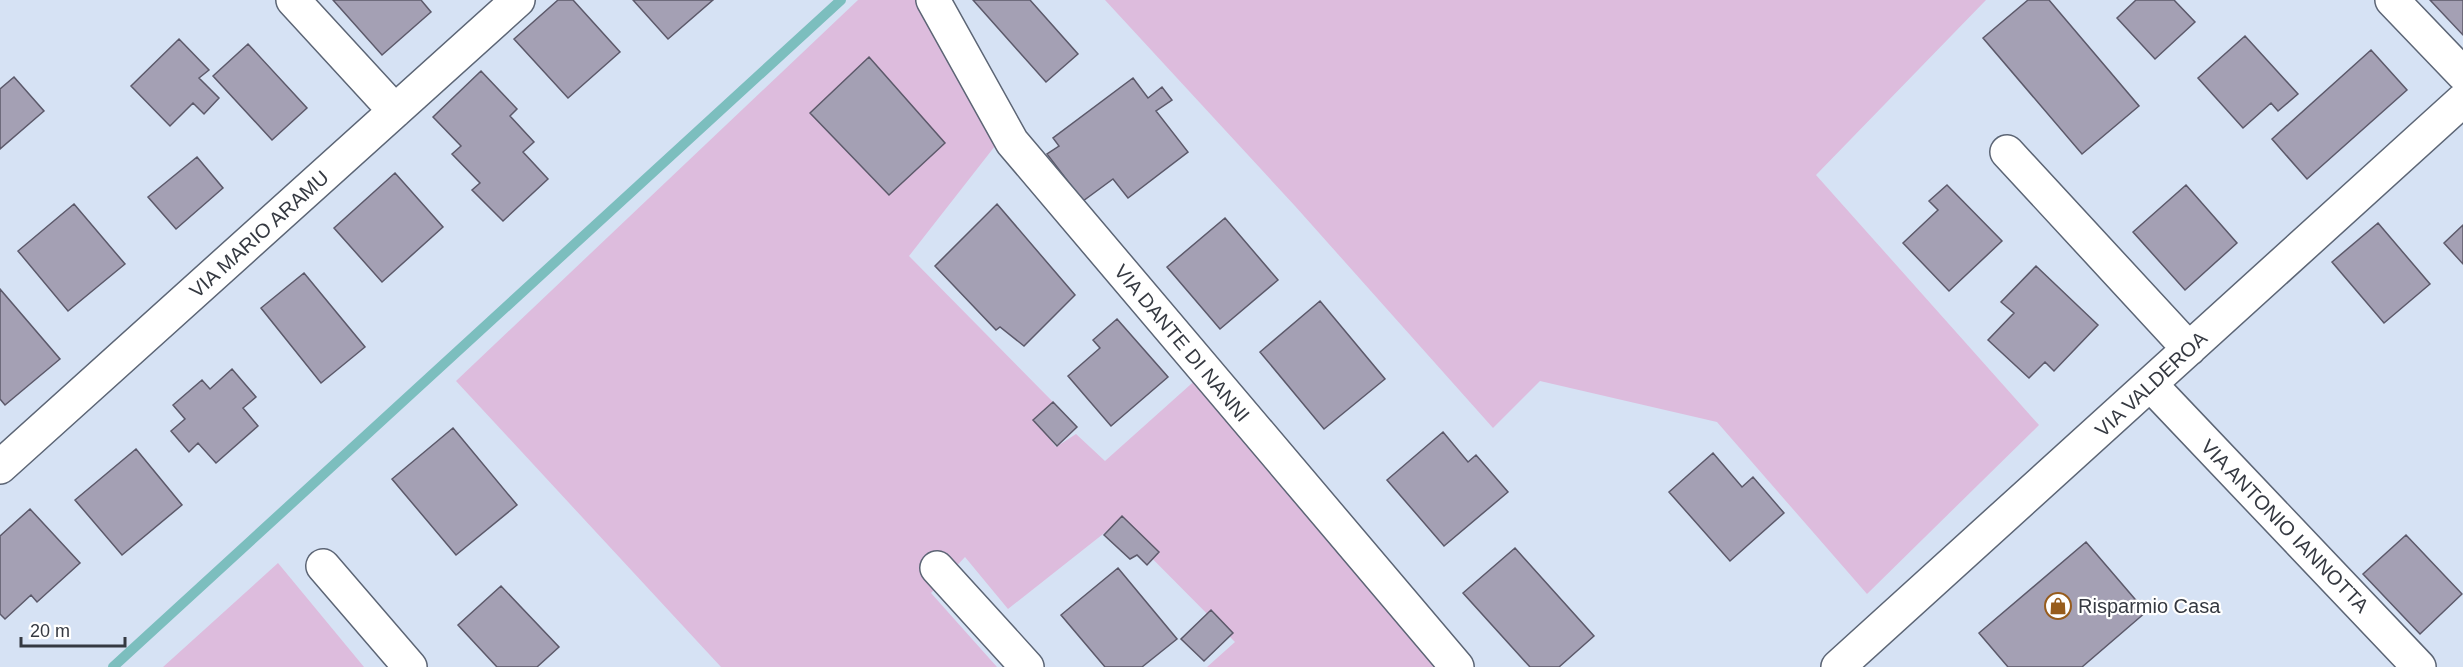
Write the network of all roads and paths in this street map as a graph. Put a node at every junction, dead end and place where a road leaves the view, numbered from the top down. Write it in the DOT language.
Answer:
graph roads {
  1 [pos="293,0"];
  2 [pos="518,0"];
  3 [pos="933,0"];
  4 [pos="2392,0"];
  5 [pos="2463,74"];
  6 [pos="2463,100"];
  7 [pos="395,111"];
  8 [pos="2007,152"];
  9 [pos="2189,349"];
  10 [pos="2151,385"];
  11 [pos="0,467"];
  12 [pos="323,566"];
  13 [pos="937,568"];
  14 [pos="410,667"];
  15 [pos="1027,667"];
  16 [pos="1457,667"];
  17 [pos="1838,667"];
  18 [pos="2419,667"];
  1 -- 7 [label="street"];
  2 -- 7 [label="street, VIA MARIO ARAMU"];
  3 -- 16 [label="street, VIA DANTE DI NANNI"];
  4 -- 5 [label="street"];
  6 -- 9 [label="street, VIA VALDEROA"];
  7 -- 11 [label="street, VIA MARIO ARAMU"];
  8 -- 9 [label="street"];
  9 -- 10 [label="street, VIA VALDEROA"];
  10 -- 17 [label="street, VIA VALDEROA"];
  10 -- 18 [label="street, VIA ANTONIO IANNOTTA"];
  12 -- 14 [label="street"];
  13 -- 15 [label="street"];
}
